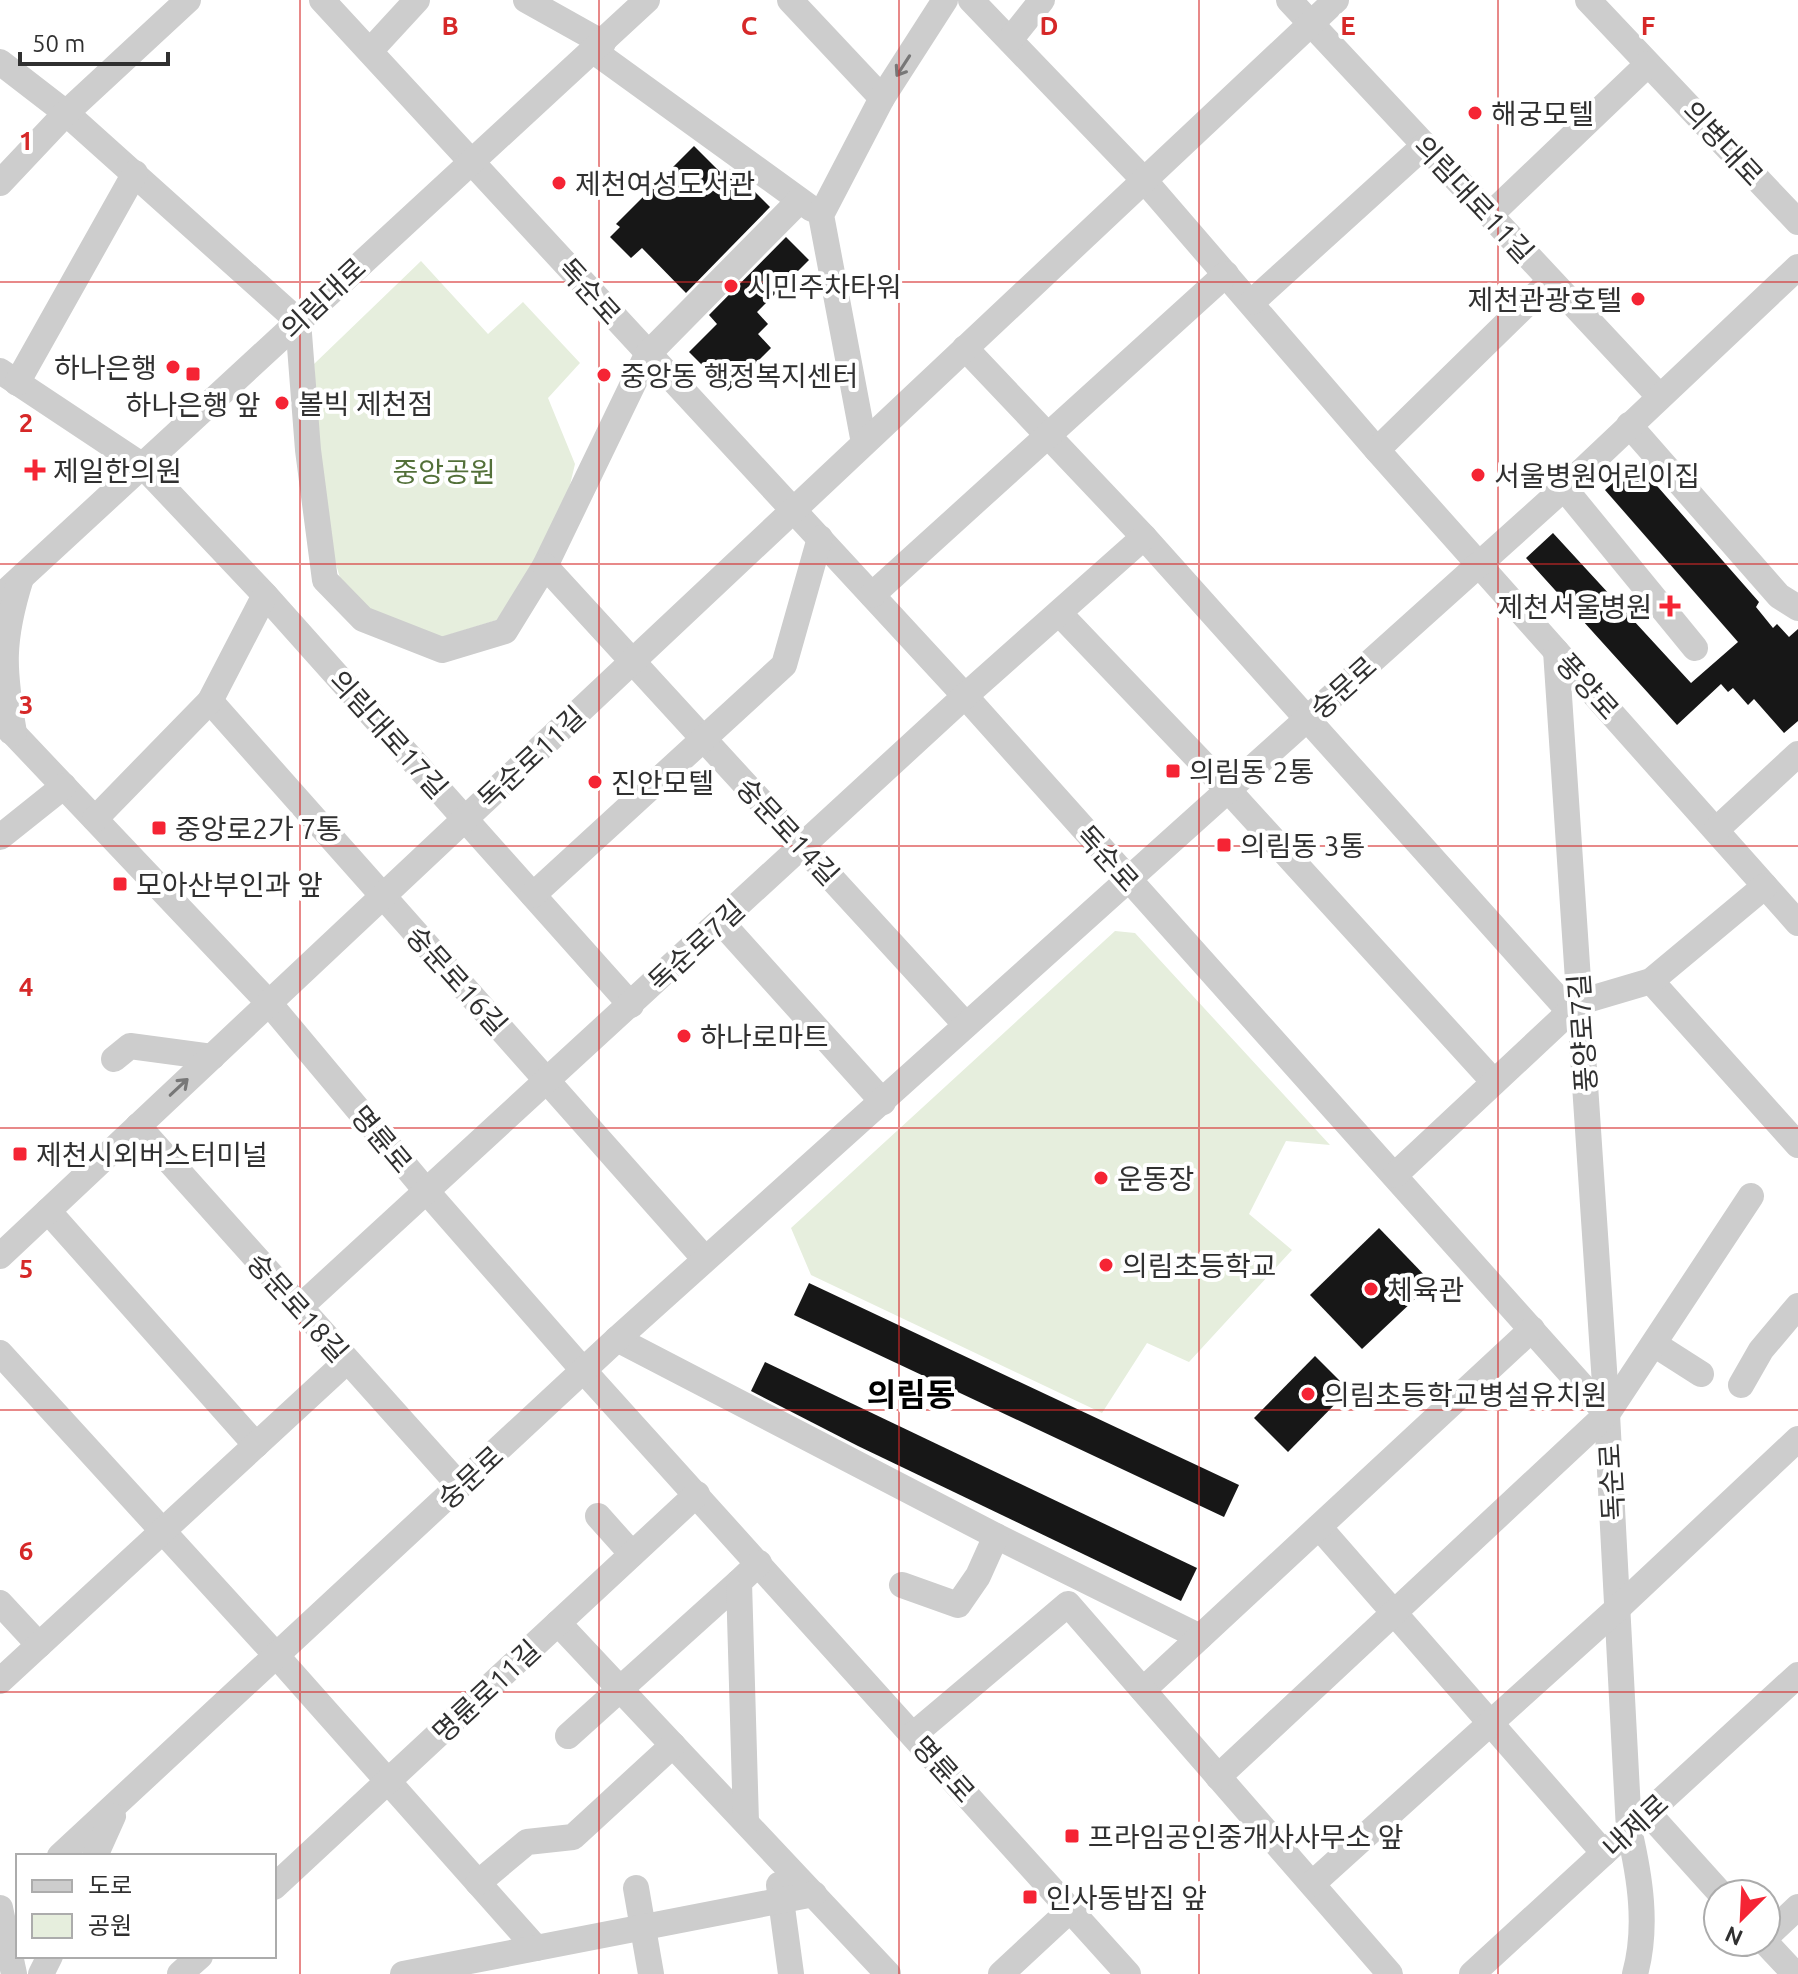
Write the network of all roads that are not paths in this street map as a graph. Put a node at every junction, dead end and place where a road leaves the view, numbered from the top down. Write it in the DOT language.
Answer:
graph roads {
  1 [pos="188,0"];
  2 [pos="322,0"];
  3 [pos="417,0"];
  4 [pos="526,0"];
  5 [pos="647,0"];
  6 [pos="790,0"];
  7 [pos="945,0"];
  8 [pos="971,0"];
  9 [pos="1042,0"];
  10 [pos="1289,0"];
  11 [pos="1336,0"];
  12 [pos="1588,0"];
  13 [pos="1311,23"];
  14 [pos="1010,40"];
  15 [pos="599,48"];
  16 [pos="370,51"];
  17 [pos="0,62"];
  18 [pos="1648,64"];
  19 [pos="882,98"];
  20 [pos="66,113"];
  21 [pos="1424,146"];
  22 [pos="472,159"];
  23 [pos="135,173"];
  24 [pos="1144,180"];
  25 [pos="0,183"];
  26 [pos="810,208"];
  27 [pos="1491,214"];
  28 [pos="1798,222"];
  29 [pos="1798,267"];
  30 [pos="1226,274"];
  31 [pos="1550,281"];
  32 [pos="1252,302"];
  33 [pos="298,321"];
  34 [pos="965,348"];
  35 [pos="647,355"];
  36 [pos="8,377"];
  37 [pos="1659,396"];
  38 [pos="1629,425"];
  39 [pos="1050,434"];
  40 [pos="864,443"];
  41 [pos="1377,450"];
  42 [pos="143,466"];
  43 [pos="1564,488"];
  44 [pos="792,511"];
  45 [pos="1144,537"];
  46 [pos="820,538"];
  47 [pos="1478,564"];
  48 [pos="545,566"];
  49 [pos="11,579"];
  50 [pos="265,595"];
  51 [pos="872,595"];
  52 [pos="0,597"];
  53 [pos="1798,608"];
  54 [pos="1059,613"];
  55 [pos="1695,648"];
  56 [pos="1556,651"];
  57 [pos="633,661"];
  58 [pos="965,696"];
  59 [pos="210,701"];
  60 [pos="1309,719"];
  61 [pos="5,727"];
  62 [pos="703,738"];
  63 [pos="1798,754"];
  64 [pos="64,786"];
  65 [pos="1228,790"];
  66 [pos="95,819"];
  67 [pos="465,819"];
  68 [pos="1716,830"];
  69 [pos="0,837"];
  70 [pos="803,846"];
  71 [pos="1128,881"];
  72 [pos="1765,886"];
  73 [pos="533,895"];
  74 [pos="383,896"];
  75 [pos="721,922"];
  76 [pos="1798,923"];
  77 [pos="1651,981"];
  78 [pos="269,1003"];
  79 [pos="631,1005"];
  80 [pos="1575,1007"];
  81 [pos="966,1025"];
  82 [pos="212,1057"];
  83 [pos="114,1059"];
  84 [pos="547,1081"];
  85 [pos="1494,1082"];
  86 [pos="883,1102"];
  87 [pos="138,1126"];
  88 [pos="1798,1145"];
  89 [pos="1395,1175"];
  90 [pos="428,1193"];
  91 [pos="1751,1196"];
  92 [pos="48,1211"];
  93 [pos="0,1256"];
  94 [pos="705,1259"];
  95 [pos="1798,1306"];
  96 [pos="299,1308"];
  97 [pos="1532,1329"];
  98 [pos="617,1339"];
  99 [pos="1654,1344"];
  100 [pos="0,1353"];
  101 [pos="346,1362"];
  102 [pos="583,1370"];
  103 [pos="1701,1374"];
  104 [pos="1741,1385"];
  105 [pos="1607,1414"];
  106 [pos="1798,1439"];
  107 [pos="256,1445"];
  108 [pos="460,1486"];
  109 [pos="697,1494"];
  110 [pos="598,1516"];
  111 [pos="1319,1527"];
  112 [pos="162,1532"];
  113 [pos="996,1536"];
  114 [pos="632,1554"];
  115 [pos="759,1563"];
  116 [pos="739,1582"];
  117 [pos="902,1585"];
  118 [pos="0,1603"];
  119 [pos="1618,1608"];
  120 [pos="1394,1613"];
  121 [pos="558,1623"];
  122 [pos="1200,1637"];
  123 [pos="39,1645"];
  124 [pos="275,1654"];
  125 [pos="1798,1675"];
  126 [pos="0,1681"];
  127 [pos="620,1689"];
  128 [pos="1143,1690"];
  129 [pos="1490,1723"];
  130 [pos="913,1735"];
  131 [pos="568,1736"];
  132 [pos="673,1745"];
  133 [pos="1218,1777"];
  134 [pos="388,1782"];
  135 [pos="118,1805"];
  136 [pos="1639,1821"];
  137 [pos="746,1822"];
  138 [pos="1604,1853"];
  139 [pos="62,1854"];
  140 [pos="96,1854"];
  141 [pos="775,1854"];
  142 [pos="1703,1878"];
  143 [pos="478,1883"];
  144 [pos="1312,1884"];
  145 [pos="276,1885"];
  146 [pos="636,1888"];
  147 [pos="814,1894"];
  148 [pos="16,1895"];
  149 [pos="781,1901"];
  150 [pos="1798,1907"];
  151 [pos="0,1909"];
  152 [pos="1070,1910"];
  153 [pos="1782,1923"];
  154 [pos="643,1927"];
  155 [pos="536,1948"];
  156 [pos="198,1958"];
  157 [pos="1781,1958"];
  158 [pos="14,1974"];
  159 [pos="180,1974"];
  160 [pos="403,1974"];
  161 [pos="651,1974"];
  162 [pos="791,1974"];
  163 [pos="888,1974"];
  164 [pos="1001,1974"];
  165 [pos="1128,1974"];
  166 [pos="1390,1974"];
  167 [pos="1472,1974"];
  168 [pos="1635,1974"];
  169 [pos="1795,1974"];
  1 -- 20 [label="street"];
  2 -- 16 [label="street, 독순로"];
  3 -- 16 [label="street"];
  4 -- 15 [label="street"];
  5 -- 15 [label="street, 의림대로"];
  6 -- 19 [label="street"];
  7 -- 19 [label="street, one-way"];
  8 -- 14 [label="street, 풍양로"];
  9 -- 14 [label="street"];
  10 -- 13 [label="street, 의림대로11길"];
  11 -- 13 [label="street, 독순로11길"];
  12 -- 18 [label="street, 의병대로"];
  13 -- 21 [label="street, 의림대로11길"];
  13 -- 24 [label="street, 독순로11길"];
  14 -- 24 [label="street, 풍양로"];
  15 -- 22 [label="street, 의림대로"];
  15 -- 26 [label="street"];
  16 -- 22 [label="street, 독순로"];
  17 -- 20 [label="street"];
  18 -- 27 [label="street"];
  18 -- 28 [label="street, 의병대로"];
  19 -- 26 [label="street"];
  20 -- 23 [label="street"];
  20 -- 25 [label="street"];
  21 -- 27 [label="street, 의림대로11길"];
  21 -- 32 [label="street"];
  22 -- 33 [label="street, 의림대로"];
  22 -- 35 [label="street, 독순로"];
  23 -- 33 [label="street"];
  23 -- 36 [label="street"];
  24 -- 30 [label="street, 풍양로"];
  24 -- 34 [label="street, 독순로11길"];
  26 -- 35 [label="street"];
  26 -- 40 [label="street"];
  27 -- 31 [label="street, 의림대로11길"];
  29 -- 37 [label="street, 숭문로"];
  30 -- 32 [label="street, 풍양로"];
  30 -- 39 [label="street"];
  31 -- 37 [label="street, 의림대로11길"];
  31 -- 41 [label="street"];
  32 -- 41 [label="street, 풍양로"];
  33 -- 42 [label="street, 의림대로"];
  33 -- 48 [label="street"];
  34 -- 39 [label="street"];
  34 -- 40 [label="street, 독순로11길"];
  35 -- 44 [label="street, 독순로"];
  35 -- 48 [label="street"];
  36 -- 42 [label="street, 의림대로17길"];
  37 -- 38 [label="street, 숭문로"];
  38 -- 43 [label="street, 숭문로"];
  38 -- 53 [label="street"];
  39 -- 45 [label="street"];
  39 -- 51 [label="street"];
  40 -- 44 [label="street, 독순로11길"];
  41 -- 47 [label="street, 풍양로"];
  42 -- 49 [label="street, 의림대로"];
  42 -- 50 [label="street, 의림대로17길"];
  43 -- 47 [label="street, 숭문로"];
  43 -- 55 [label="street"];
  44 -- 46 [label="street, 독순로"];
  44 -- 57 [label="street, 독순로11길"];
  45 -- 54 [label="street, 독순로7길"];
  45 -- 60 [label="street"];
  46 -- 51 [label="street, 독순로"];
  46 -- 62 [label="street"];
  47 -- 56 [label="street, 풍양로"];
  47 -- 60 [label="street, 숭문로"];
  48 -- 57 [label="street, 숭문로14길"];
  49 -- 52 [label="street, 의림대로"];
  49 -- 61 [label="street"];
  50 -- 59 [label="street"];
  50 -- 67 [label="street, 의림대로17길"];
  51 -- 58 [label="street, 독순로"];
  54 -- 58 [label="street, 독순로7길"];
  54 -- 65 [label="street"];
  56 -- 68 [label="street, 풍양로"];
  56 -- 80 [label="street, 풍양로7길"];
  57 -- 62 [label="street, 숭문로14길"];
  57 -- 67 [label="street, 독순로11길"];
  58 -- 70 [label="street, 독순로7길"];
  58 -- 71 [label="street, 독순로"];
  59 -- 66 [label="street"];
  59 -- 74 [label="street, 숭문로16길"];
  60 -- 65 [label="street, 숭문로"];
  60 -- 80 [label="street"];
  61 -- 64 [label="street, 명륜로"];
  62 -- 70 [label="street, 숭문로14길"];
  62 -- 73 [label="street"];
  63 -- 68 [label="street"];
  64 -- 66 [label="street, 명륜로"];
  64 -- 69 [label="street"];
  65 -- 71 [label="street, 숭문로"];
  65 -- 85 [label="street"];
  66 -- 78 [label="street, 명륜로"];
  67 -- 73 [label="street, 의림대로17길"];
  67 -- 74 [label="street, 독순로11길"];
  68 -- 72 [label="street, 풍양로"];
  70 -- 75 [label="street, 독순로7길"];
  70 -- 81 [label="street, 숭문로14길"];
  71 -- 81 [label="street, 숭문로"];
  71 -- 89 [label="street, 독순로"];
  72 -- 76 [label="street, 풍양로"];
  72 -- 77 [label="street"];
  73 -- 79 [label="street, 의림대로17길"];
  74 -- 78 [label="street, 독순로11길"];
  74 -- 84 [label="street, 숭문로16길"];
  75 -- 79 [label="street, 독순로7길"];
  75 -- 86 [label="street"];
  77 -- 80 [label="street"];
  77 -- 88 [label="street"];
  78 -- 82 [label="street, 독순로11길"];
  78 -- 90 [label="street, 명륜로"];
  79 -- 84 [label="street, 독순로7길"];
  80 -- 85 [label="street"];
  80 -- 105 [label="street, 풍양로7길"];
  81 -- 86 [label="street, 숭문로"];
  82 -- 83 [label="street"];
  87 -- 82 [label="street, 독순로11길, one-way"];
  84 -- 90 [label="street, 독순로7길"];
  84 -- 94 [label="street, 숭문로16길"];
  85 -- 89 [label="street"];
  86 -- 94 [label="street, 숭문로"];
  87 -- 92 [label="street, 독순로11길"];
  87 -- 96 [label="street, 숭문로18길"];
  89 -- 97 [label="street, 독순로"];
  90 -- 96 [label="street, 독순로7길"];
  90 -- 102 [label="street, 명륜로"];
  91 -- 99 [label="street"];
  92 -- 93 [label="street, 독순로11길"];
  92 -- 107 [label="street"];
  94 -- 98 [label="street, 숭문로"];
  95 -- 104 [label="street"];
  96 -- 101 [label="street, 숭문로18길"];
  97 -- 105 [label="street, 독순로"];
  97 -- 111 [label="street"];
  98 -- 102 [label="street, 숭문로"];
  98 -- 113 [label="street"];
  99 -- 103 [label="street"];
  99 -- 105 [label="street"];
  100 -- 112 [label="street"];
  101 -- 107 [label="street"];
  101 -- 108 [label="street, 숭문로18길"];
  102 -- 108 [label="street, 숭문로"];
  102 -- 109 [label="street, 명륜로"];
  105 -- 119 [label="street, 독순로"];
  105 -- 120 [label="street"];
  106 -- 119 [label="street"];
  107 -- 112 [label="street"];
  108 -- 124 [label="street, 숭문로"];
  109 -- 114 [label="street, 명륜로11길"];
  109 -- 115 [label="street, 명륜로"];
  110 -- 114 [label="street"];
  111 -- 120 [label="street"];
  111 -- 122 [label="street"];
  112 -- 123 [label="street"];
  112 -- 124 [label="street"];
  113 -- 117 [label="street"];
  113 -- 122 [label="street"];
  114 -- 121 [label="street, 명륜로11길"];
  115 -- 116 [label="street"];
  115 -- 130 [label="street, 명륜로"];
  116 -- 127 [label="street"];
  116 -- 137 [label="street"];
  118 -- 123 [label="street"];
  119 -- 129 [label="street"];
  119 -- 136 [label="street, 독순로"];
  120 -- 129 [label="street"];
  120 -- 133 [label="street"];
  121 -- 127 [label="street"];
  121 -- 134 [label="street, 명륜로11길"];
  122 -- 128 [label="street"];
  123 -- 126 [label="street"];
  124 -- 134 [label="street"];
  124 -- 135 [label="street, 숭문로"];
  125 -- 136 [label="street, 내제로"];
  127 -- 131 [label="street"];
  127 -- 132 [label="street"];
  128 -- 130 [label="street"];
  128 -- 133 [label="street"];
  129 -- 138 [label="street"];
  129 -- 144 [label="street"];
  130 -- 152 [label="street, 명륜로"];
  132 -- 137 [label="street"];
  132 -- 143 [label="street"];
  133 -- 144 [label="street"];
  134 -- 143 [label="street"];
  134 -- 145 [label="street, 명륜로11길"];
  135 -- 139 [label="street, 숭문로"];
  135 -- 140 [label="street"];
  136 -- 138 [label="street, 내제로"];
  136 -- 142 [label="street"];
  136 -- 168 [label="street, 독순로"];
  137 -- 141 [label="street"];
  138 -- 167 [label="street, 내제로"];
  141 -- 147 [label="street"];
  141 -- 149 [label="street"];
  143 -- 155 [label="street"];
  144 -- 166 [label="street"];
  146 -- 154 [label="street"];
  147 -- 149 [label="street"];
  147 -- 163 [label="street"];
  148 -- 151 [label="street"];
  149 -- 154 [label="street"];
  149 -- 162 [label="street"];
  150 -- 153 [label="street"];
  151 -- 158 [label="street"];
  152 -- 164 [label="street"];
  152 -- 165 [label="street, 명륜로"];
  154 -- 155 [label="street"];
  154 -- 161 [label="street"];
  155 -- 160 [label="street"];
  156 -- 159 [label="street"];
  157 -- 169 [label="street"];
}
